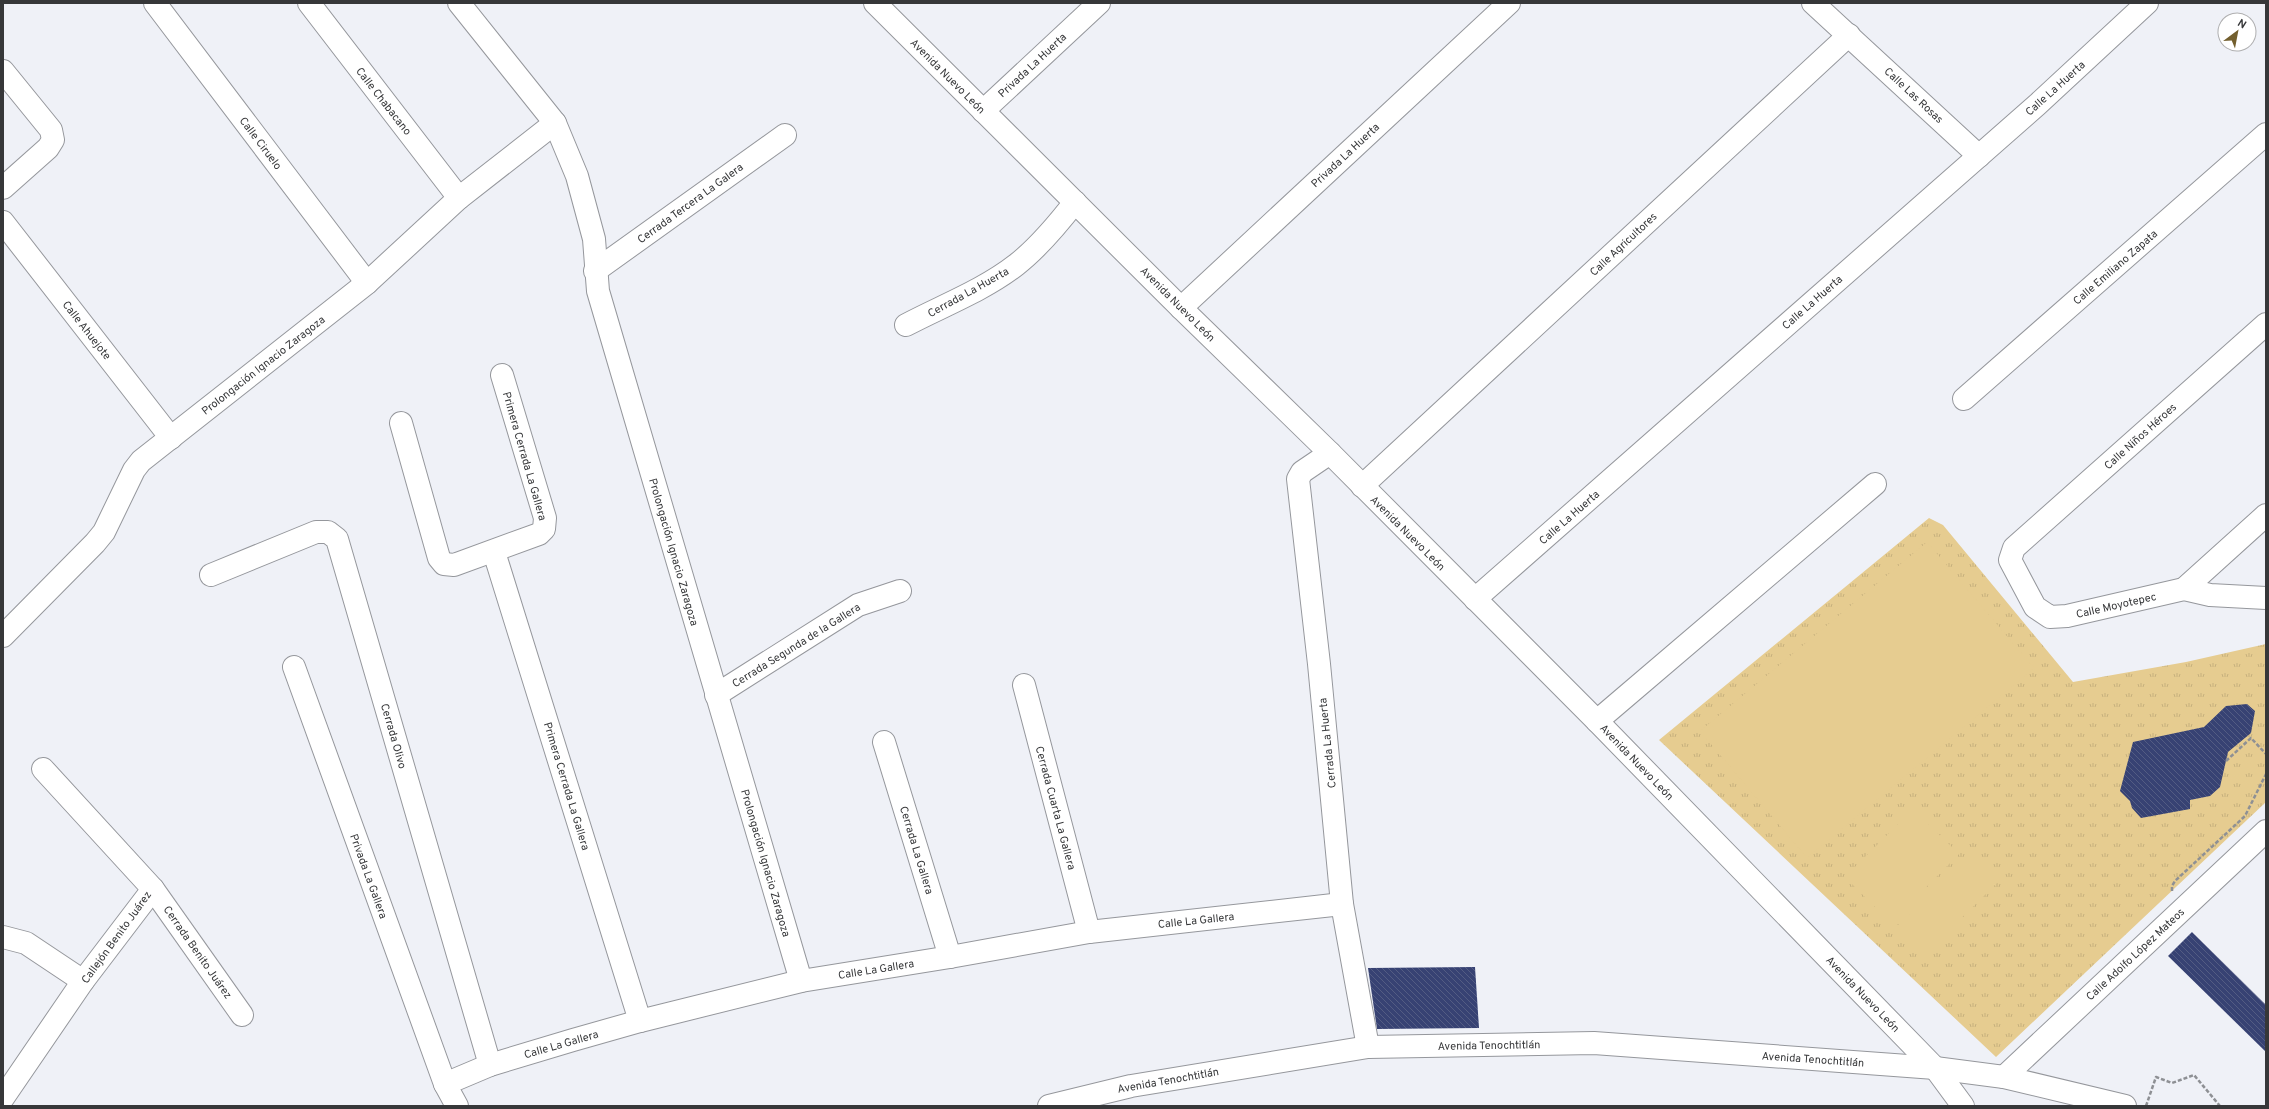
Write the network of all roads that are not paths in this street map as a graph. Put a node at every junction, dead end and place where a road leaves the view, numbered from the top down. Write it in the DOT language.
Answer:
graph roads {
  1 [pos="155,3"];
  2 [pos="309,3"];
  3 [pos="459,3"];
  4 [pos="875,3"];
  5 [pos="1099,3"];
  6 [pos="1508,3"];
  7 [pos="1814,3"];
  8 [pos="2147,3"];
  9 [pos="1849,35"];
  10 [pos="3,71"];
  11 [pos="983,111"];
  12 [pos="555,123"];
  13 [pos="2266,134"];
  14 [pos="785,135"];
  15 [pos="1979,156"];
  16 [pos="3,188"];
  17 [pos="459,198"];
  18 [pos="1075,202"];
  19 [pos="3,222"];
  20 [pos="595,271"];
  21 [pos="367,283"];
  22 [pos="1181,308"];
  23 [pos="2266,324"];
  24 [pos="906,325"];
  25 [pos="502,375"];
  26 [pos="1964,399"];
  27 [pos="401,422"];
  28 [pos="171,438"];
  29 [pos="1330,453"];
  30 [pos="1875,484"];
  31 [pos="1362,486"];
  32 [pos="2266,515"];
  33 [pos="2014,548"];
  34 [pos="494,552"];
  35 [pos="211,575"];
  36 [pos="2184,589"];
  37 [pos="900,592"];
  38 [pos="2266,598"];
  39 [pos="1475,599"];
  40 [pos="3,636"];
  41 [pos="294,667"];
  42 [pos="1024,685"];
  43 [pos="716,695"];
  44 [pos="1597,721"];
  45 [pos="884,742"];
  46 [pos="43,769"];
  47 [pos="2266,830"];
  48 [pos="153,889"];
  49 [pos="1342,904"];
  50 [pos="1089,932"];
  51 [pos="3,938"];
  52 [pos="950,957"];
  53 [pos="83,981"];
  54 [pos="801,981"];
  55 [pos="242,1015"];
  56 [pos="640,1021"];
  57 [pos="1368,1047"];
  58 [pos="490,1065"];
  59 [pos="1935,1068"];
  60 [pos="2004,1077"];
  61 [pos="445,1084"];
  62 [pos="3,1098"];
  63 [pos="457,1106"];
  64 [pos="1048,1106"];
  65 [pos="1963,1106"];
  66 [pos="2125,1106"];
  1 -- 21 [label="street, Calle Ciruelo"];
  2 -- 17 [label="street, Calle Chabacano"];
  3 -- 12 [label="street, Prolongación Ignacio Zaragoza"];
  4 -- 11 [label="street, Avenida Nuevo León"];
  5 -- 11 [label="street, Privada La Huerta"];
  6 -- 22 [label="street, Privada La Huerta"];
  7 -- 9 [label="street"];
  8 -- 15 [label="street, Calle La Huerta"];
  9 -- 15 [label="street, Calle Las Rosas"];
  9 -- 31 [label="street, Calle Agricultores"];
  10 -- 16 [label="street"];
  11 -- 18 [label="street, Avenida Nuevo León"];
  12 -- 17 [label="street, Prolongación Ignacio Zaragoza"];
  12 -- 20 [label="street, Prolongación Ignacio Zaragoza"];
  13 -- 26 [label="street, Calle Emiliano Zapata"];
  14 -- 20 [label="street, Cerrada Tercera La Galera"];
  15 -- 39 [label="street, Calle La Huerta"];
  17 -- 21 [label="street, Prolongación Ignacio Zaragoza"];
  18 -- 22 [label="street, Avenida Nuevo León"];
  18 -- 24 [label="street, Cerrada La Huerta"];
  19 -- 28 [label="street, Calle Ahuejote"];
  20 -- 43 [label="street, Prolongación Ignacio Zaragoza"];
  21 -- 28 [label="street, Prolongación Ignacio Zaragoza"];
  22 -- 29 [label="street, Avenida Nuevo León"];
  23 -- 33 [label="street, Calle Niños Héroes"];
  25 -- 34 [label="street, Primera Cerrada La Gallera"];
  27 -- 34 [label="street, Primera Cerrada La Gallera"];
  28 -- 40 [label="street, Prolongación Ignacio Zaragoza"];
  29 -- 31 [label="street, Avenida Nuevo León"];
  29 -- 49 [label="street, Cerrada La Huerta"];
  30 -- 44 [label="street"];
  31 -- 39 [label="street, Avenida Nuevo León"];
  32 -- 36 [label="street"];
  33 -- 36 [label="street, Calle Moyotepec"];
  34 -- 56 [label="street, Primera Cerrada La Gallera"];
  35 -- 58 [label="street, Cerrada Olivo"];
  36 -- 38 [label="street, Calle Moyotepec"];
  37 -- 43 [label="street, Cerrada Segunda de la Gallera"];
  39 -- 44 [label="street, Avenida Nuevo León"];
  41 -- 61 [label="street, Privada La Gallera"];
  42 -- 50 [label="street, Cerrada Cuarta La Gallera"];
  43 -- 54 [label="street, Prolongación Ignacio Zaragoza"];
  44 -- 59 [label="street, Avenida Nuevo León"];
  45 -- 52 [label="street, Cerrada La Gallera"];
  46 -- 48 [label="street, Callejón Benito Juárez"];
  47 -- 60 [label="street, Calle Adolfo López Mateos"];
  48 -- 53 [label="street, Callejón Benito Juárez"];
  48 -- 55 [label="street, Cerrada Benito Juárez"];
  49 -- 50 [label="street, Calle La Gallera"];
  49 -- 57 [label="street, Cerrada La Huerta"];
  50 -- 52 [label="street, Calle La Gallera"];
  51 -- 53 [label="street"];
  52 -- 54 [label="street, Calle La Gallera"];
  53 -- 62 [label="street, Callejón Benito Juárez"];
  54 -- 56 [label="street, Calle La Gallera"];
  56 -- 58 [label="street, Calle La Gallera"];
  57 -- 59 [label="street, Avenida Tenochtitlán"];
  57 -- 64 [label="street, Avenida Tenochtitlán"];
  58 -- 61 [label="street, Calle La Gallera"];
  59 -- 60 [label="street, Avenida Tenochtitlán"];
  59 -- 65 [label="street, Avenida Nuevo León"];
  60 -- 66 [label="street, Avenida Tenochtitlán"];
  61 -- 63 [label="street"];
}
